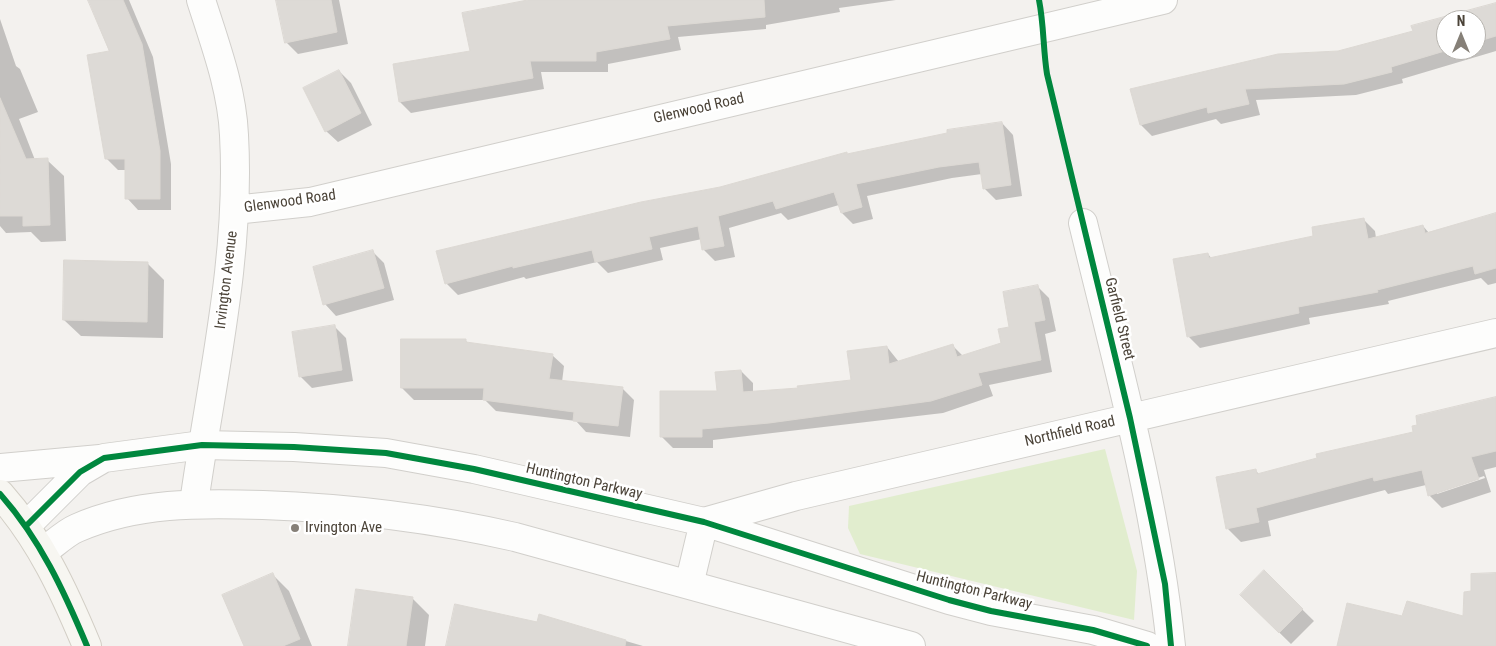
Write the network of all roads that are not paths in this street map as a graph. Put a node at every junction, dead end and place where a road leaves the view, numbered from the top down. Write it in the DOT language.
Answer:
graph roads {
  1 [pos="201,0"];
  2 [pos="1163,0"];
  3 [pos="234,210"];
  4 [pos="1083,223"];
  5 [pos="1496,333"];
  6 [pos="1130,418"];
  7 [pos="202,445"];
  8 [pos="104,458"];
  9 [pos="0,468"];
  10 [pos="0,494"];
  11 [pos="194,503"];
  12 [pos="704,522"];
  13 [pos="26,526"];
  14 [pos="43,552"];
  15 [pos="689,585"];
  16 [pos="87,646"];
  17 [pos="911,646"];
  18 [pos="1147,646"];
  19 [pos="1171,646"];
  1 -- 3 [label="street, Irvington Avenue"];
  2 -- 3 [label="street, Glenwood Road"];
  3 -- 7 [label="street, Irvington Avenue"];
  4 -- 6 [label="street, Garfield Street"];
  5 -- 6 [label="street, Northfield Road"];
  6 -- 12 [label="street, Northfield Road"];
  6 -- 19 [label="street, Garfield Street"];
  7 -- 8 [label="street, Huntington Parkway"];
  7 -- 11 [label="street, Irvington Avenue"];
  7 -- 12 [label="street, Huntington Parkway"];
  8 -- 9 [label="street"];
  8 -- 13 [label="street, Huntington Parkway"];
  10 -- 13 [label="main road"];
  11 -- 14 [label="street"];
  11 -- 15 [label="street"];
  12 -- 15 [label="street"];
  12 -- 18 [label="street, Huntington Parkway"];
  13 -- 14 [label="main road"];
  14 -- 16 [label="main road"];
  15 -- 17 [label="street"];
}
